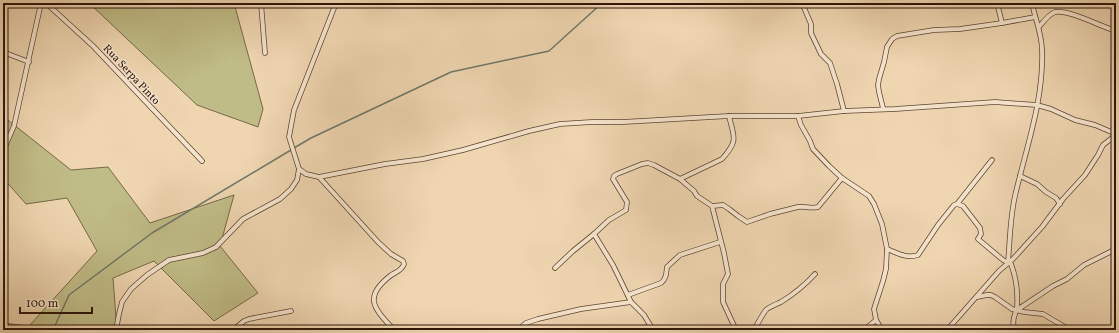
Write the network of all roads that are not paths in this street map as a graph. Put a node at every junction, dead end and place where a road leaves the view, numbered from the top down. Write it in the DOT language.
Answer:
graph roads {
  1 [pos="42,3"];
  2 [pos="46,3"];
  3 [pos="261,3"];
  4 [pos="336,3"];
  5 [pos="802,3"];
  6 [pos="997,3"];
  7 [pos="1032,3"];
  8 [pos="1035,17"];
  9 [pos="1002,24"];
  10 [pos="1039,27"];
  11 [pos="1116,31"];
  12 [pos="3,52"];
  13 [pos="265,53"];
  14 [pos="29,62"];
  15 [pos="1037,105"];
  16 [pos="883,108"];
  17 [pos="844,111"];
  18 [pos="729,116"];
  19 [pos="798,116"];
  20 [pos="1116,134"];
  21 [pos="3,152"];
  22 [pos="202,160"];
  23 [pos="992,160"];
  24 [pos="299,170"];
  25 [pos="1020,176"];
  26 [pos="319,177"];
  27 [pos="842,178"];
  28 [pos="680,179"];
  29 [pos="957,204"];
  30 [pos="1060,204"];
  31 [pos="712,206"];
  32 [pos="594,234"];
  33 [pos="720,242"];
  34 [pos="887,249"];
  35 [pos="1116,249"];
  36 [pos="1008,262"];
  37 [pos="555,268"];
  38 [pos="815,274"];
  39 [pos="628,295"];
  40 [pos="977,297"];
  41 [pos="631,302"];
  42 [pos="291,310"];
  43 [pos="1017,310"];
  44 [pos="876,320"];
  45 [pos="116,330"];
  46 [pos="233,330"];
  47 [pos="394,330"];
  48 [pos="518,330"];
  49 [pos="653,330"];
  50 [pos="736,330"];
  51 [pos="754,330"];
  52 [pos="864,330"];
  53 [pos="882,330"];
  54 [pos="947,330"];
  55 [pos="1014,330"];
  56 [pos="1070,330"];
  1 -- 14 [label="street"];
  2 -- 22 [label="street, Rua Serpa Pinto"];
  3 -- 13 [label="street"];
  4 -- 24 [label="street"];
  5 -- 17 [label="street"];
  6 -- 9 [label="street"];
  7 -- 8 [label="street"];
  8 -- 9 [label="street"];
  8 -- 10 [label="street"];
  9 -- 16 [label="street"];
  10 -- 11 [label="street"];
  10 -- 15 [label="street"];
  12 -- 14 [label="street"];
  14 -- 21 [label="street"];
  15 -- 16 [label="street"];
  15 -- 20 [label="street"];
  15 -- 25 [label="street"];
  16 -- 17 [label="street"];
  17 -- 19 [label="street"];
  18 -- 19 [label="street"];
  18 -- 26 [label="street"];
  18 -- 28 [label="street"];
  19 -- 27 [label="street"];
  20 -- 30 [label="street"];
  23 -- 29 [label="street"];
  24 -- 26 [label="street"];
  24 -- 45 [label="street"];
  25 -- 30 [label="street"];
  25 -- 36 [label="street"];
  26 -- 47 [label="street"];
  27 -- 31 [label="street"];
  27 -- 34 [label="street"];
  28 -- 31 [label="street"];
  28 -- 32 [label="street"];
  29 -- 34 [label="street"];
  29 -- 36 [label="street"];
  30 -- 36 [label="street"];
  31 -- 33 [label="street"];
  32 -- 37 [label="street"];
  32 -- 39 [label="street"];
  33 -- 39 [label="street"];
  33 -- 50 [label="street"];
  34 -- 44 [label="street"];
  35 -- 43 [label="street"];
  36 -- 40 [label="street"];
  36 -- 43 [label="street"];
  38 -- 51 [label="street"];
  39 -- 41 [label="street"];
  40 -- 43 [label="street"];
  40 -- 54 [label="street"];
  41 -- 48 [label="street"];
  41 -- 49 [label="street"];
  42 -- 46 [label="street"];
  43 -- 55 [label="street"];
  43 -- 56 [label="street"];
  44 -- 52 [label="street"];
  44 -- 53 [label="street"];
}
